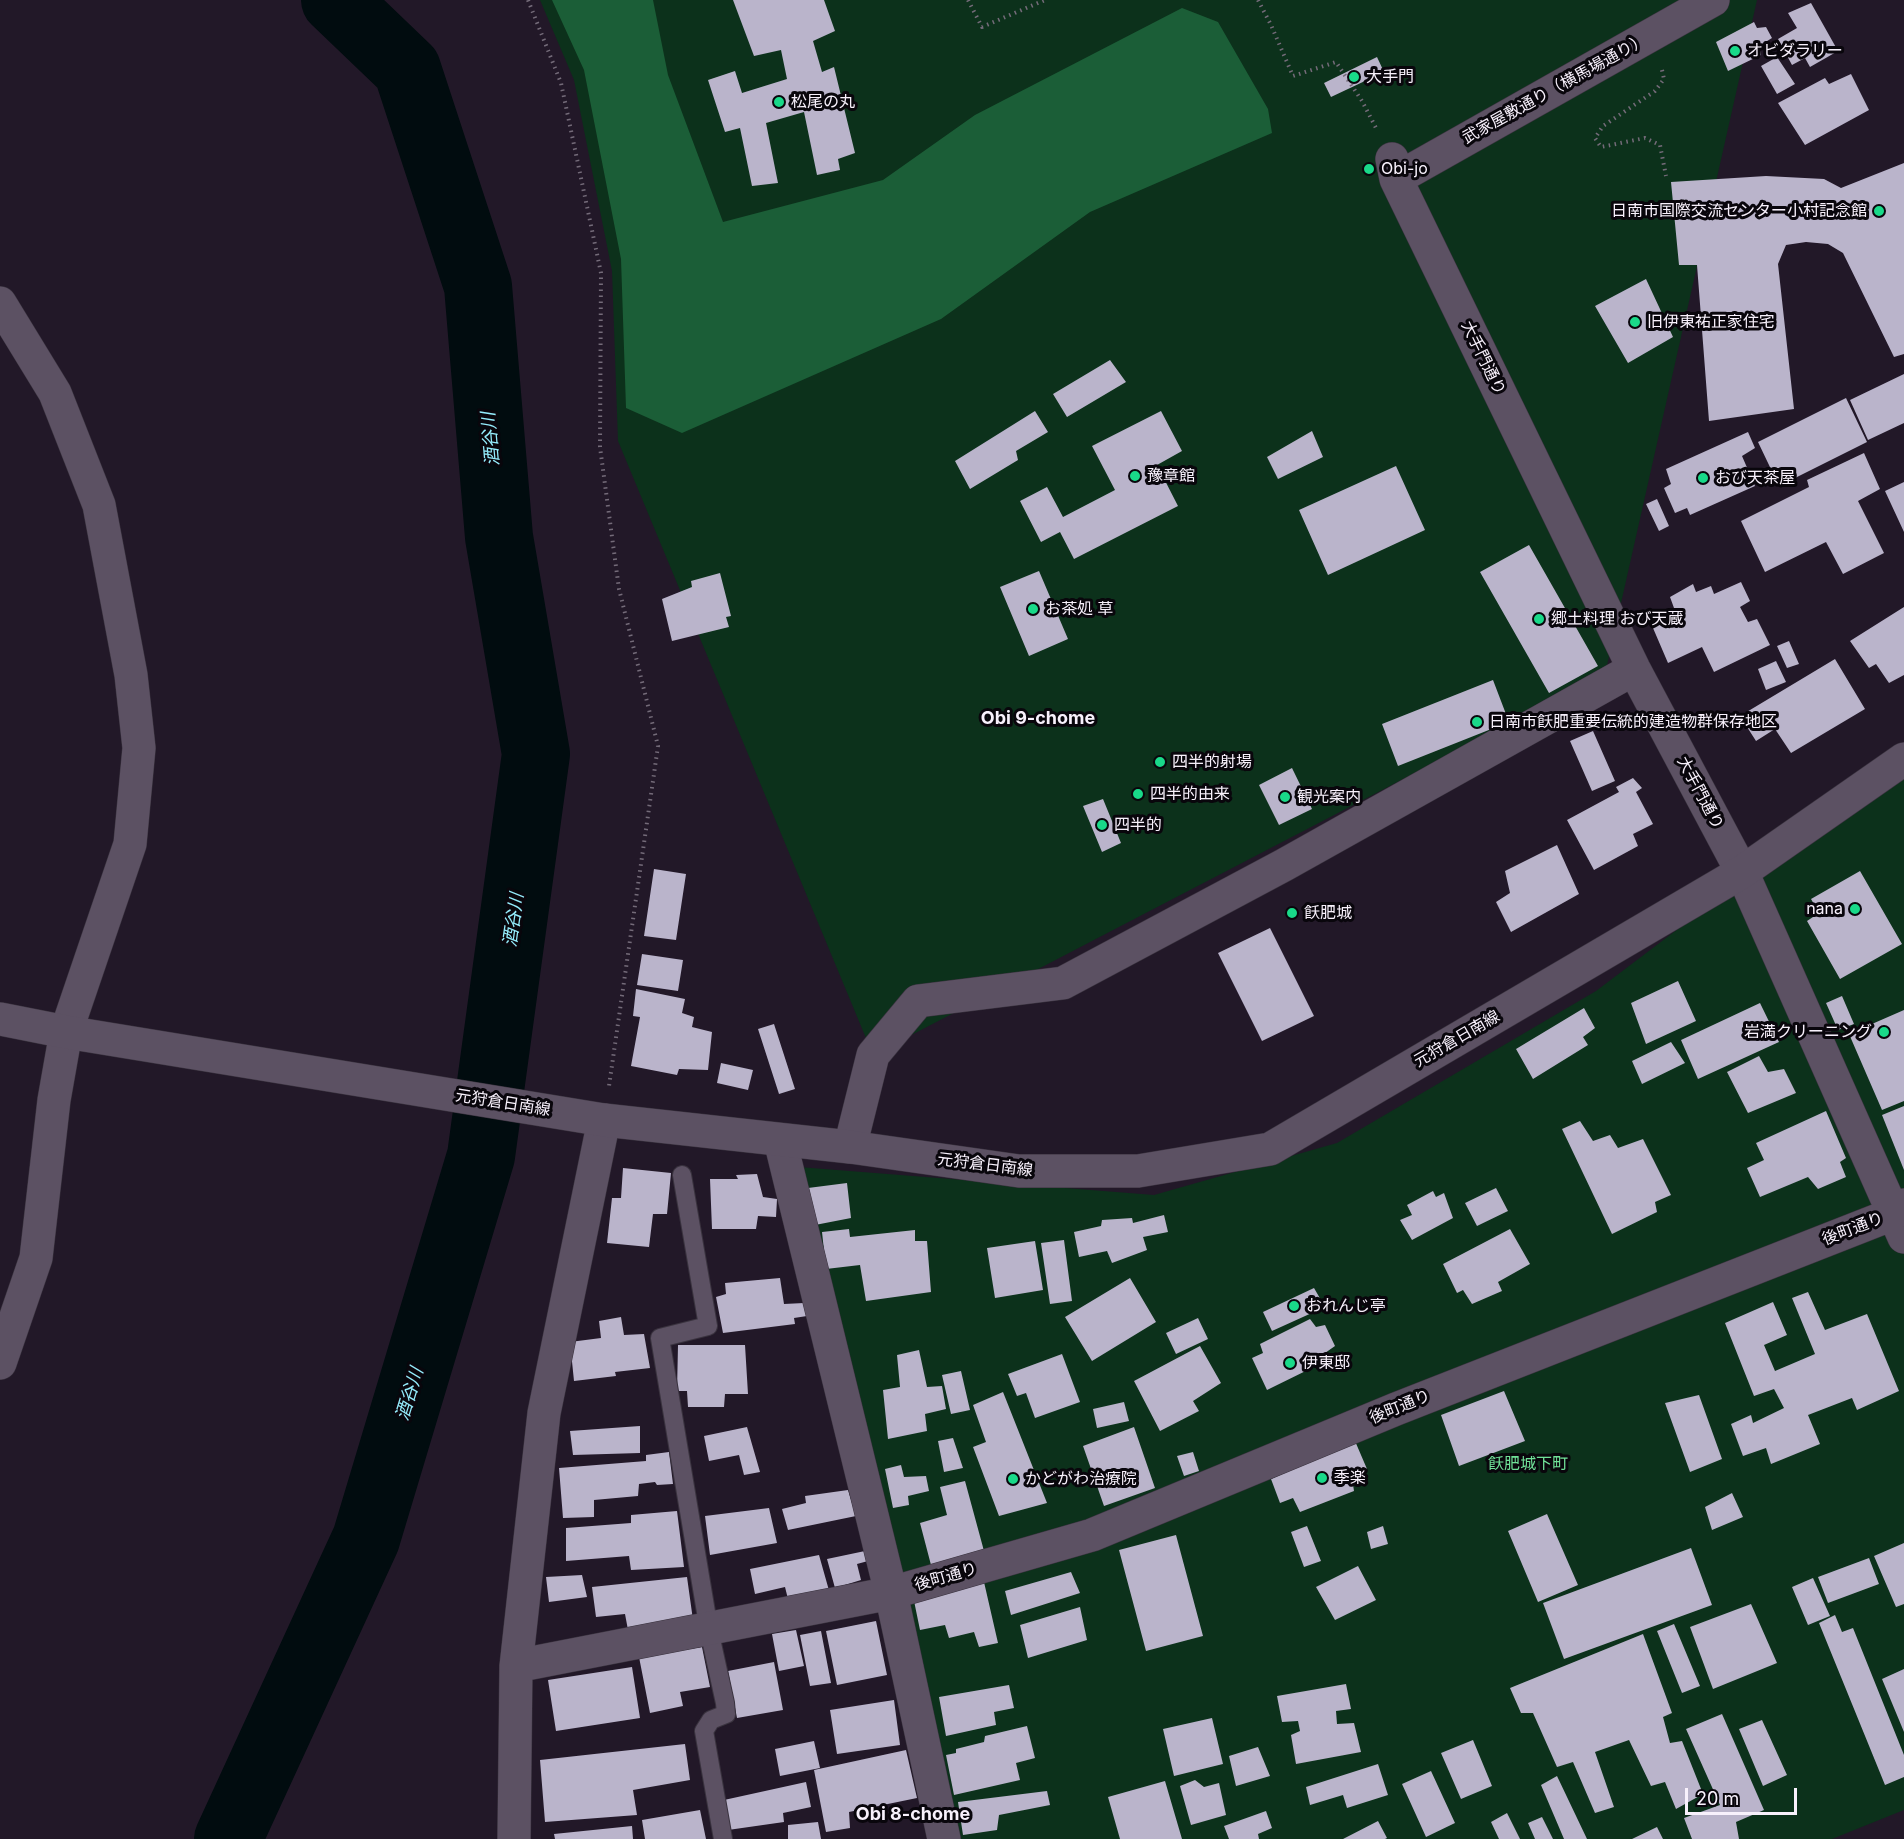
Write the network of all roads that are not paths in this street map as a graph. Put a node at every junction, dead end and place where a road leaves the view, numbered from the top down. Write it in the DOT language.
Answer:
graph roads {
  1 [pos="1713,0"];
  2 [pos="1394,169"];
  3 [pos="0,303"];
  4 [pos="1634,669"];
  5 [pos="1904,759"];
  6 [pos="1742,872"];
  7 [pos="0,1019"];
  8 [pos="66,1032"];
  9 [pos="601,1119"];
  10 [pos="780,1140"];
  11 [pos="850,1147"];
  12 [pos="682,1175"];
  13 [pos="1900,1218"];
  14 [pos="0,1363"];
  15 [pos="891,1593"];
  16 [pos="709,1630"];
  17 [pos="516,1666"];
  18 [pos="514,1839"];
  19 [pos="723,1839"];
  20 [pos="944,1839"];
  1 -- 2 [label="street, 武家屋敷通り（横馬場通り）"];
  2 -- 4 [label="street, 大手門通り"];
  3 -- 8 [label="street"];
  4 -- 6 [label="street, 大手門通り"];
  4 -- 11 [label="street"];
  5 -- 6 [label="street, 元狩倉日南線"];
  6 -- 11 [label="street, 元狩倉日南線"];
  6 -- 13 [label="street, 大手門通り"];
  7 -- 8 [label="street, 元狩倉日南線"];
  8 -- 9 [label="street, 元狩倉日南線"];
  8 -- 14 [label="street"];
  9 -- 10 [label="street, 元狩倉日南線"];
  9 -- 17 [label="street"];
  10 -- 11 [label="street, 元狩倉日南線"];
  10 -- 15 [label="street"];
  12 -- 16 [label="lane"];
  13 -- 15 [label="street, 後町通り"];
  15 -- 16 [label="street, 後町通り"];
  15 -- 20 [label="street"];
  16 -- 17 [label="street, 後町通り"];
  16 -- 19 [label="lane"];
  17 -- 18 [label="street"];
}
